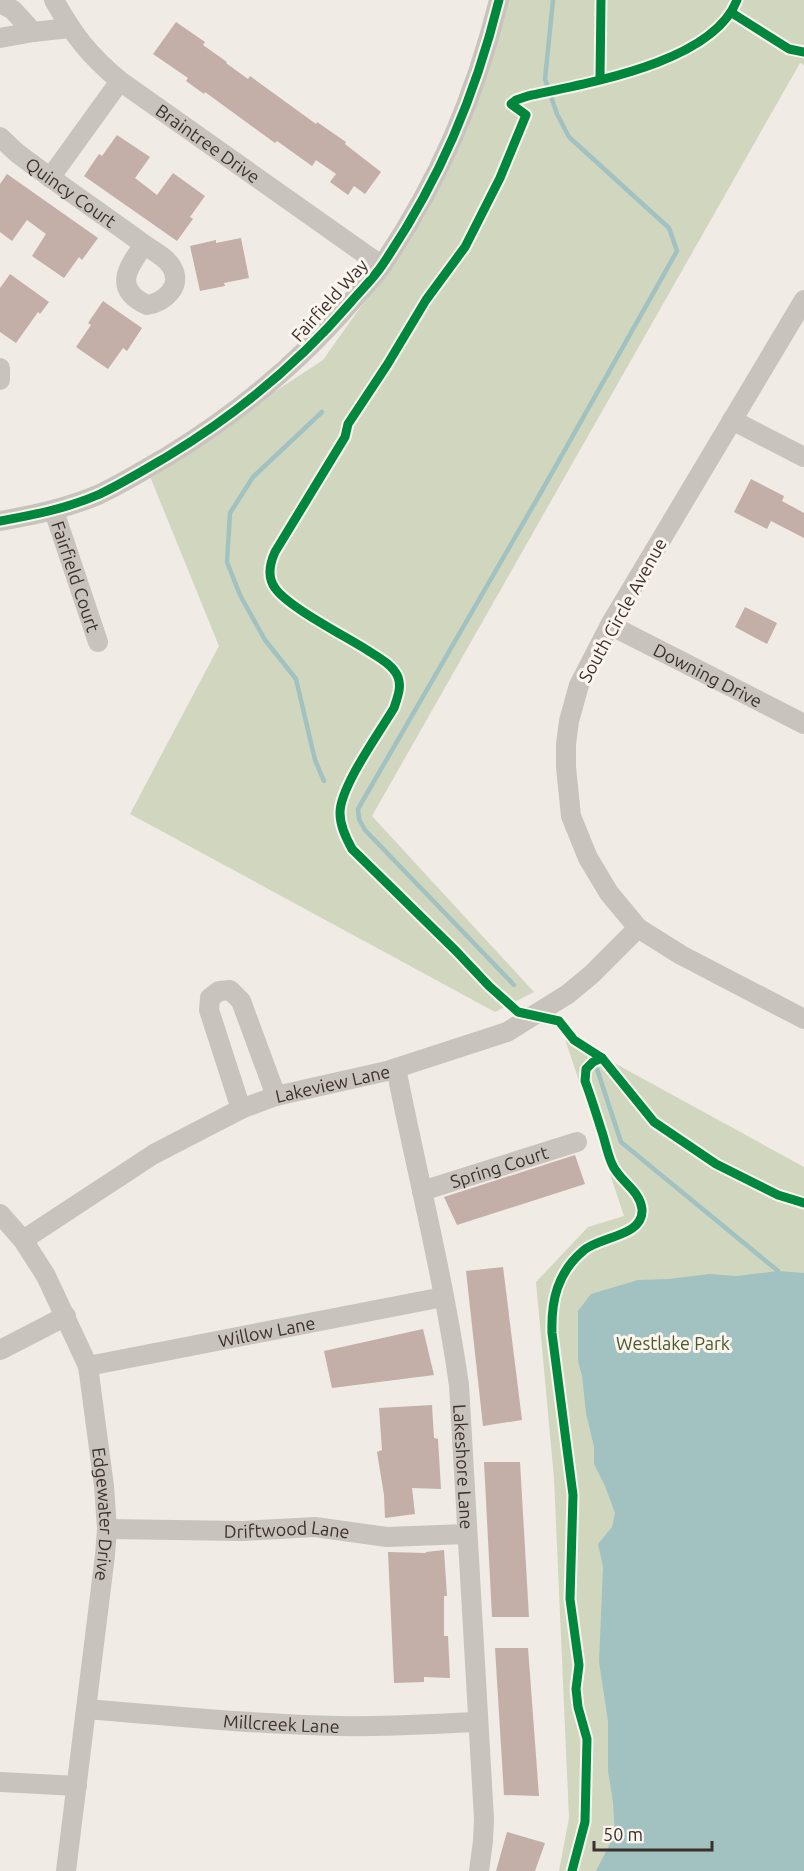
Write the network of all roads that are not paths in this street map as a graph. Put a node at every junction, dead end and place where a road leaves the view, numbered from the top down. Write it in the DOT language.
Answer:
graph roads {
  1 [pos="54,0"];
  2 [pos="499,0"];
  3 [pos="0,3"];
  4 [pos="70,28"];
  5 [pos="33,32"];
  6 [pos="0,38"];
  7 [pos="120,81"];
  8 [pos="0,137"];
  9 [pos="50,178"];
  10 [pos="144,245"];
  11 [pos="382,266"];
  12 [pos="804,300"];
  13 [pos="0,368"];
  14 [pos="0,380"];
  15 [pos="732,420"];
  16 [pos="804,457"];
  17 [pos="54,511"];
  18 [pos="0,521"];
  19 [pos="610,625"];
  20 [pos="98,642"];
  21 [pos="804,724"];
  22 [pos="638,928"];
  23 [pos="804,1019"];
  24 [pos="396,1068"];
  25 [pos="276,1096"];
  26 [pos="241,1109"];
  27 [pos="577,1142"];
  28 [pos="422,1191"];
  29 [pos="0,1214"];
  30 [pos="23,1240"];
  31 [pos="443,1297"];
  32 [pos="66,1316"];
  33 [pos="0,1350"];
  34 [pos="88,1366"];
  35 [pos="107,1529"];
  36 [pos="466,1534"];
  37 [pos="86,1709"];
  38 [pos="477,1722"];
  39 [pos="0,1782"];
  40 [pos="77,1786"];
  41 [pos="66,1871"];
  42 [pos="479,1871"];
  1 -- 4 [label="street, Braintree Drive"];
  2 -- 11 [label="street, Fairfield Way"];
  3 -- 5 [label="street"];
  4 -- 5 [label="street"];
  4 -- 7 [label="street, Braintree Drive"];
  5 -- 6 [label="street"];
  7 -- 9 [label="street"];
  7 -- 11 [label="street, Braintree Drive"];
  8 -- 9 [label="street, Quincy Court"];
  9 -- 10 [label="street, Quincy Court"];
  11 -- 17 [label="street, Fairfield Way"];
  12 -- 15 [label="street, South Circle Avenue"];
  13 -- 14 [label="street"];
  15 -- 16 [label="street"];
  15 -- 19 [label="street, South Circle Avenue"];
  17 -- 18 [label="street, Fairfield Way"];
  17 -- 20 [label="street, Fairfield Court"];
  19 -- 21 [label="street, Downing Drive"];
  19 -- 22 [label="street, South Circle Avenue"];
  22 -- 23 [label="street, South Circle Avenue"];
  22 -- 24 [label="street, Lakeview Lane"];
  24 -- 25 [label="street, Lakeview Lane"];
  24 -- 28 [label="street, Lakeshore Lane"];
  25 -- 26 [label="street, Lakeview Lane"];
  25 -- 26 [label="street"];
  26 -- 30 [label="street, Lakeview Lane"];
  27 -- 28 [label="street, Spring Court"];
  28 -- 31 [label="street, Lakeshore Lane"];
  29 -- 30 [label="street, Edgewater Drive"];
  30 -- 32 [label="street, Edgewater Drive"];
  31 -- 34 [label="street, Willow Lane"];
  31 -- 36 [label="street, Lakeshore Lane"];
  32 -- 33 [label="street"];
  32 -- 34 [label="street, Edgewater Drive"];
  34 -- 35 [label="street, Edgewater Drive"];
  35 -- 36 [label="street, Driftwood Lane"];
  35 -- 37 [label="street, Edgewater Drive"];
  36 -- 38 [label="street, Lakeshore Lane"];
  37 -- 38 [label="street, Millcreek Lane"];
  37 -- 40 [label="street, Edgewater Drive"];
  38 -- 42 [label="street, Lakeshore Lane"];
  39 -- 40 [label="street"];
  40 -- 41 [label="street, Edgewater Drive"];
}
